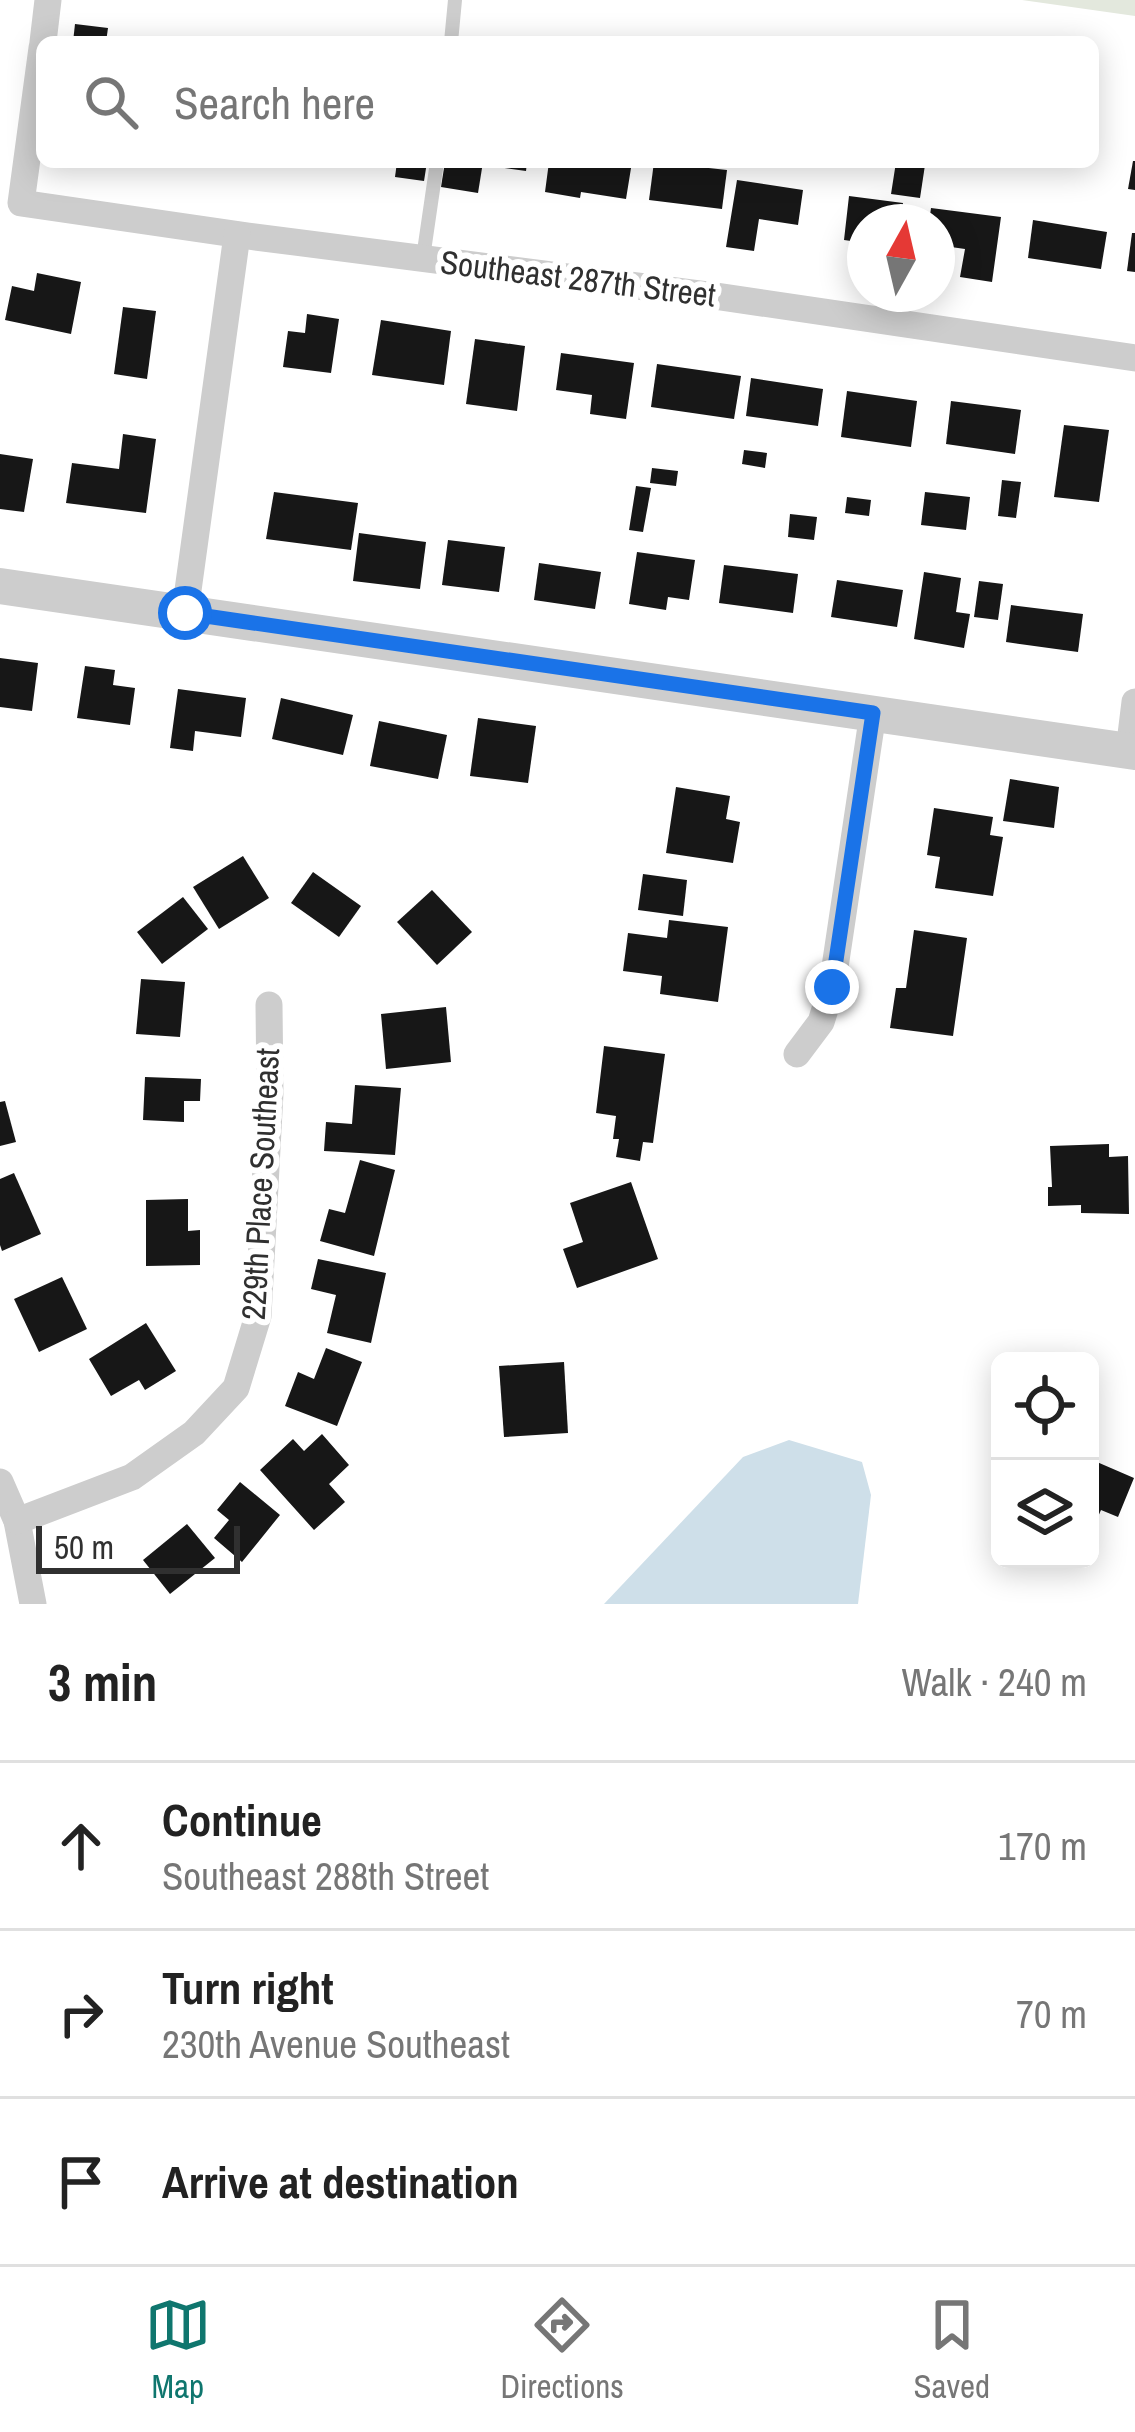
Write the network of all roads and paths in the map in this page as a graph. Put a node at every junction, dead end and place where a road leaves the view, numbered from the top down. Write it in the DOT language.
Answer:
graph roads {
  1 [pos="48,0"];
  2 [pos="455,0"];
  3 [pos="43,36"];
  4 [pos="452,36"];
  5 [pos="36,90"];
  6 [pos="436,168"];
  7 [pos="237,235"];
  8 [pos="423,258"];
  9 [pos="1135,358"];
  10 [pos="0,586"];
  11 [pos="185,613"];
  12 [pos="1135,702"];
  13 [pos="873,713"];
  14 [pos="1132,752"];
  15 [pos="268,1005"];
  16 [pos="797,1054"];
  17 [pos="0,1483"];
  18 [pos="17,1521"];
  19 [pos="33,1604"];
  1 -- 3 [label="street"];
  2 -- 4 [label="lane"];
  5 -- 7 [label="street, Southeast 287th Street"];
  6 -- 8 [label="lane"];
  7 -- 8 [label="street, Southeast 287th Street"];
  7 -- 11 [label="street"];
  8 -- 9 [label="street, Southeast 287th Street"];
  10 -- 11 [label="street"];
  11 -- 13 [label="street"];
  12 -- 14 [label="street"];
  13 -- 14 [label="street"];
  13 -- 16 [label="street"];
  15 -- 18 [label="street, 229th Place Southeast"];
  17 -- 18 [label="street"];
  18 -- 19 [label="street"];
}
